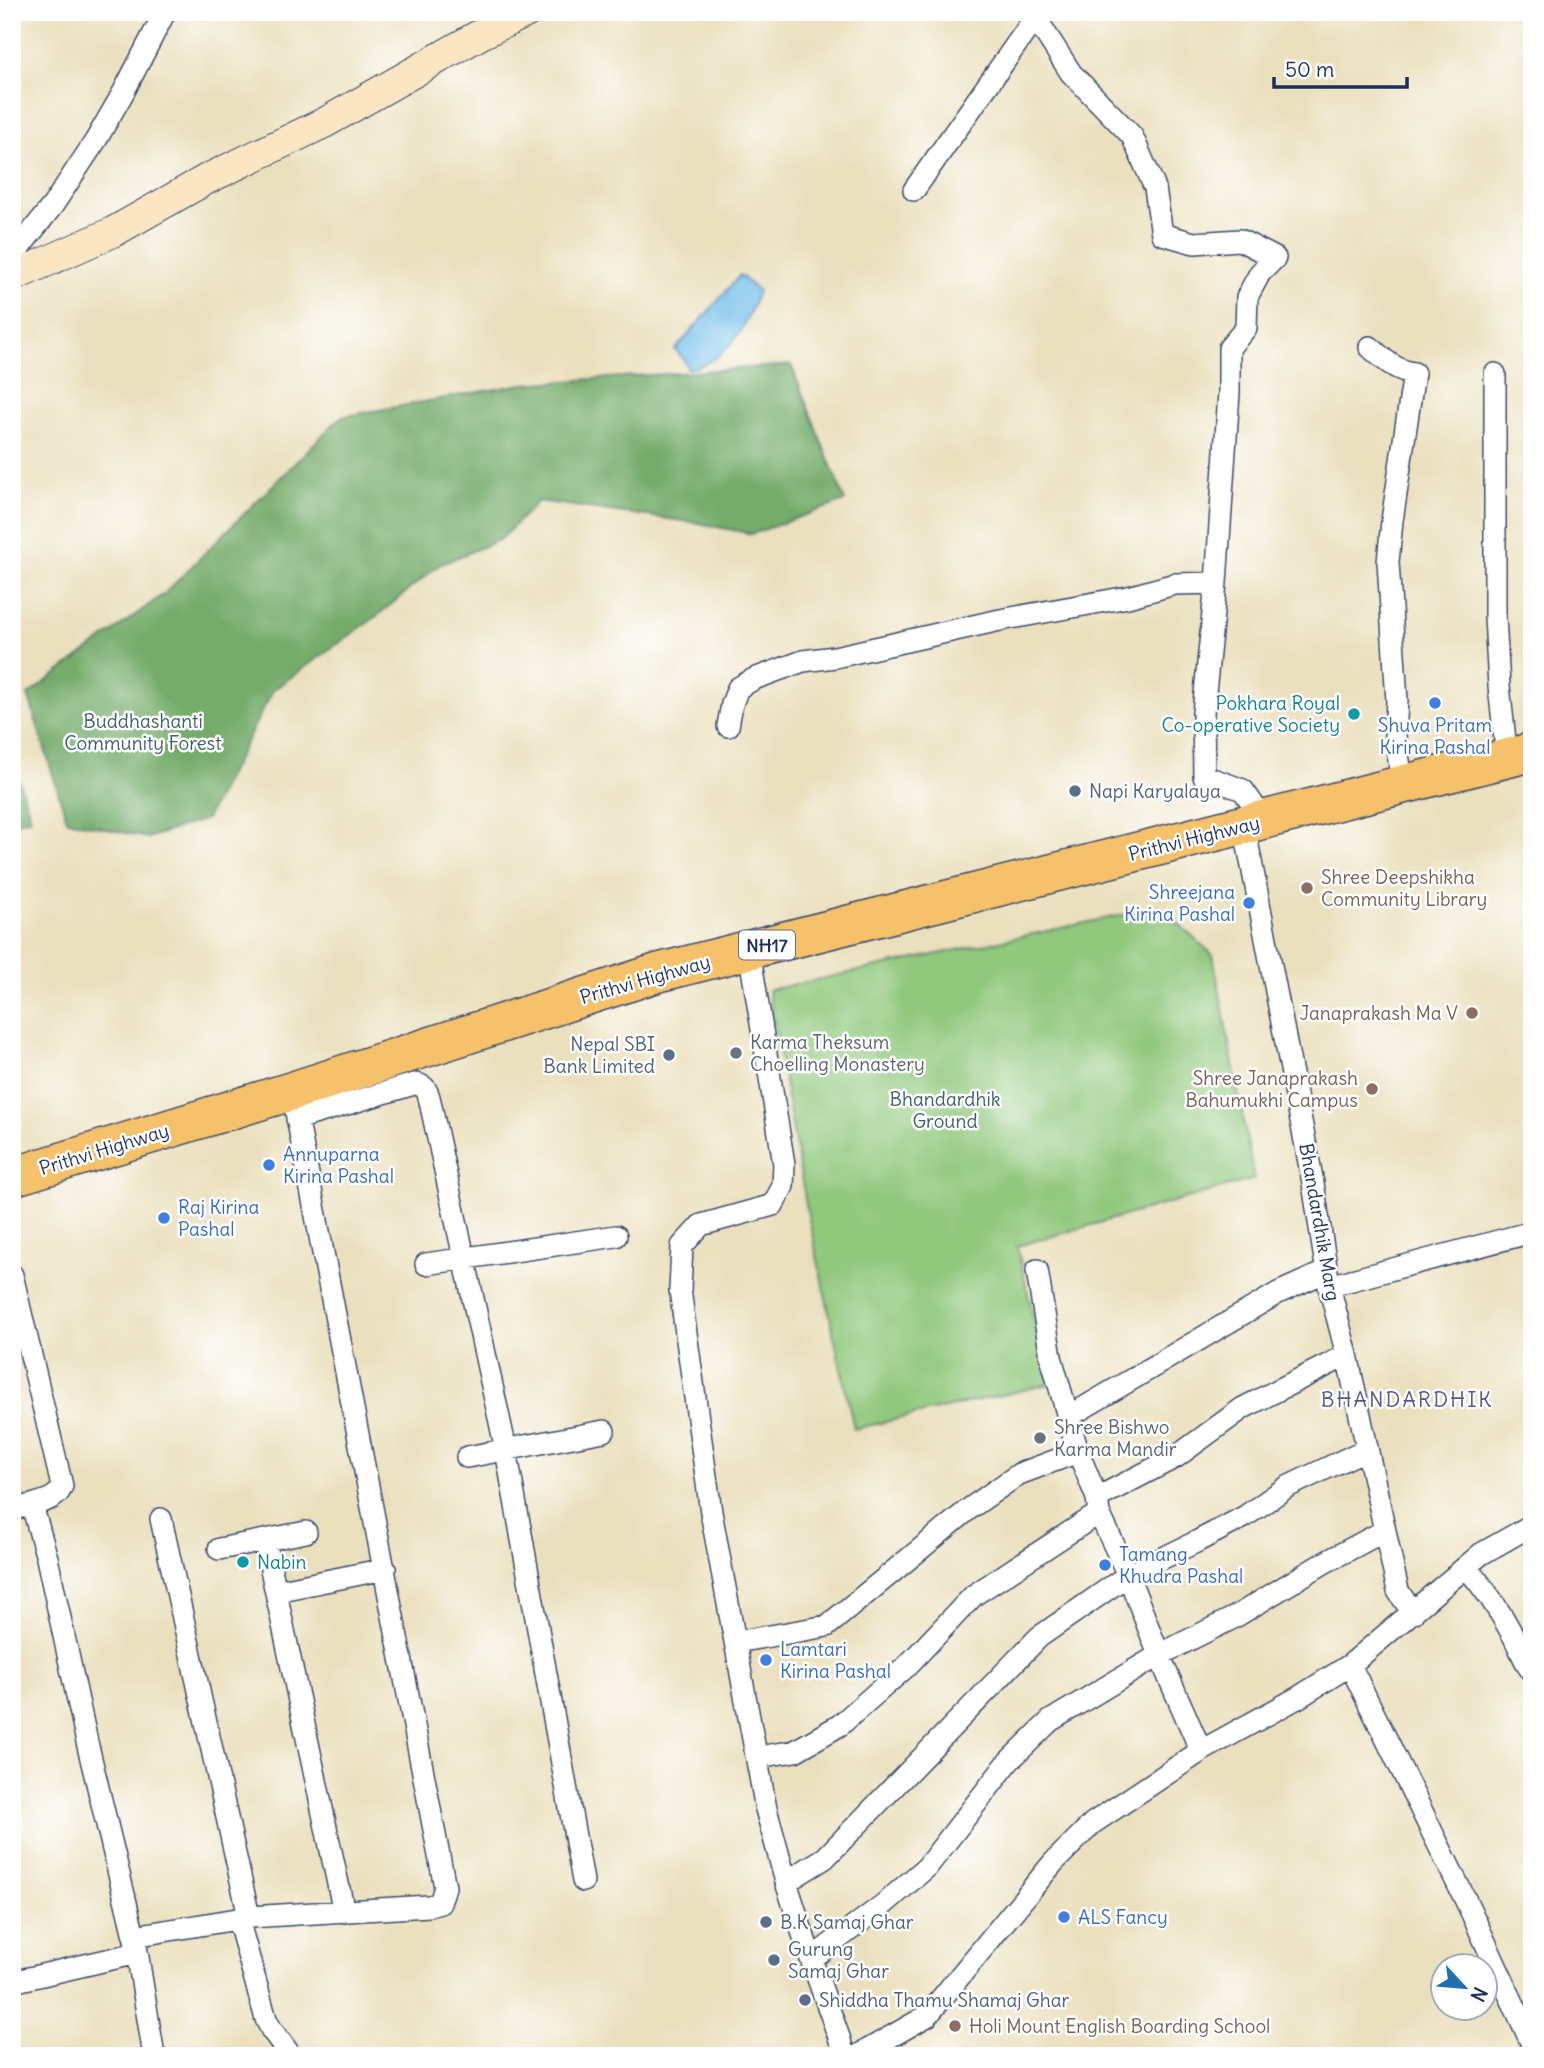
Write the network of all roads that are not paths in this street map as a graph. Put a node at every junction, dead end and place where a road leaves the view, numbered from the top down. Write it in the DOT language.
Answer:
graph roads {
  1 [pos="165,12"];
  2 [pos="527,12"];
  3 [pos="1037,15"];
  4 [pos="914,190"];
  5 [pos="12,263"];
  6 [pos="12,276"];
  7 [pos="1370,347"];
  8 [pos="1495,374"];
  9 [pos="1216,583"];
  10 [pos="727,726"];
  11 [pos="1519,755"];
  12 [pos="1403,785"];
  13 [pos="1254,822"];
  14 [pos="748,950"];
  15 [pos="294,1105"];
  16 [pos="12,1177"];
  17 [pos="1532,1232"];
  18 [pos="616,1236"];
  19 [pos="464,1258"];
  20 [pos="426,1264"];
  21 [pos="1037,1270"];
  22 [pos="12,1275"];
  23 [pos="1328,1278"];
  24 [pos="1347,1356"];
  25 [pos="1068,1417"];
  26 [pos="604,1431"];
  27 [pos="1367,1449"];
  28 [pos="506,1450"];
  29 [pos="1078,1452"];
  30 [pos="467,1457"];
  31 [pos="1098,1505"];
  32 [pos="22,1507"];
  33 [pos="161,1519"];
  34 [pos="1532,1525"];
  35 [pos="1384,1531"];
  36 [pos="306,1532"];
  37 [pos="265,1541"];
  38 [pos="219,1549"];
  39 [pos="1466,1567"];
  40 [pos="385,1569"];
  41 [pos="1128,1574"];
  42 [pos="276,1591"];
  43 [pos="1413,1613"];
  44 [pos="736,1643"];
  45 [pos="1158,1656"];
  46 [pos="1350,1665"];
  47 [pos="1532,1672"];
  48 [pos="1201,1751"];
  49 [pos="758,1757"];
  50 [pos="583,1881"];
  51 [pos="786,1882"];
  52 [pos="344,1912"];
  53 [pos="244,1918"];
  54 [pos="136,1944"];
  55 [pos="811,1959"];
  56 [pos="12,1982"];
  57 [pos="1532,2044"];
  58 [pos="154,2056"];
  59 [pos="291,2056"];
  60 [pos="844,2056"];
  61 [pos="857,2056"];
  1 -- 5 [label="street"];
  2 -- 6 [label="street"];
  3 -- 4 [label="street"];
  3 -- 9 [label="street"];
  7 -- 12 [label="street"];
  8 -- 11 [label="street"];
  9 -- 10 [label="street"];
  9 -- 13 [label="street"];
  11 -- 12 [label="highway, Prithvi Highway / NH17"];
  12 -- 13 [label="highway, Prithvi Highway / NH17"];
  13 -- 14 [label="highway, Prithvi Highway / NH17"];
  13 -- 23 [label="street, Bhandardhik Marg"];
  14 -- 15 [label="highway, Prithvi Highway / NH17"];
  14 -- 44 [label="street"];
  15 -- 16 [label="highway, Prithvi Highway / NH17"];
  15 -- 19 [label="street"];
  15 -- 40 [label="street"];
  17 -- 23 [label="street"];
  18 -- 19 [label="street"];
  19 -- 20 [label="street"];
  19 -- 28 [label="street"];
  21 -- 25 [label="street"];
  22 -- 32 [label="street"];
  23 -- 24 [label="street, Bhandardhik Marg"];
  23 -- 25 [label="street"];
  24 -- 27 [label="street, Bhandardhik Marg"];
  24 -- 31 [label="street"];
  25 -- 29 [label="street"];
  26 -- 28 [label="street"];
  27 -- 35 [label="street, Bhandardhik Marg"];
  27 -- 41 [label="street"];
  28 -- 30 [label="street"];
  28 -- 50 [label="street"];
  29 -- 31 [label="street"];
  29 -- 44 [label="street"];
  31 -- 41 [label="street"];
  31 -- 49 [label="street"];
  32 -- 54 [label="street"];
  33 -- 53 [label="street"];
  34 -- 39 [label="street"];
  35 -- 43 [label="street, Bhandardhik Marg"];
  35 -- 45 [label="street"];
  36 -- 37 [label="street"];
  37 -- 38 [label="street"];
  37 -- 42 [label="street"];
  39 -- 43 [label="street"];
  39 -- 47 [label="street"];
  40 -- 42 [label="street"];
  40 -- 52 [label="street"];
  41 -- 45 [label="street"];
  41 -- 51 [label="street"];
  42 -- 52 [label="street"];
  43 -- 46 [label="street"];
  44 -- 49 [label="street"];
  45 -- 48 [label="street"];
  45 -- 55 [label="street"];
  46 -- 48 [label="street"];
  46 -- 57 [label="street"];
  48 -- 61 [label="street"];
  49 -- 51 [label="street"];
  51 -- 55 [label="street"];
  52 -- 53 [label="street"];
  53 -- 54 [label="street"];
  53 -- 59 [label="street"];
  54 -- 56 [label="street"];
  54 -- 58 [label="street"];
  55 -- 60 [label="street"];
}
